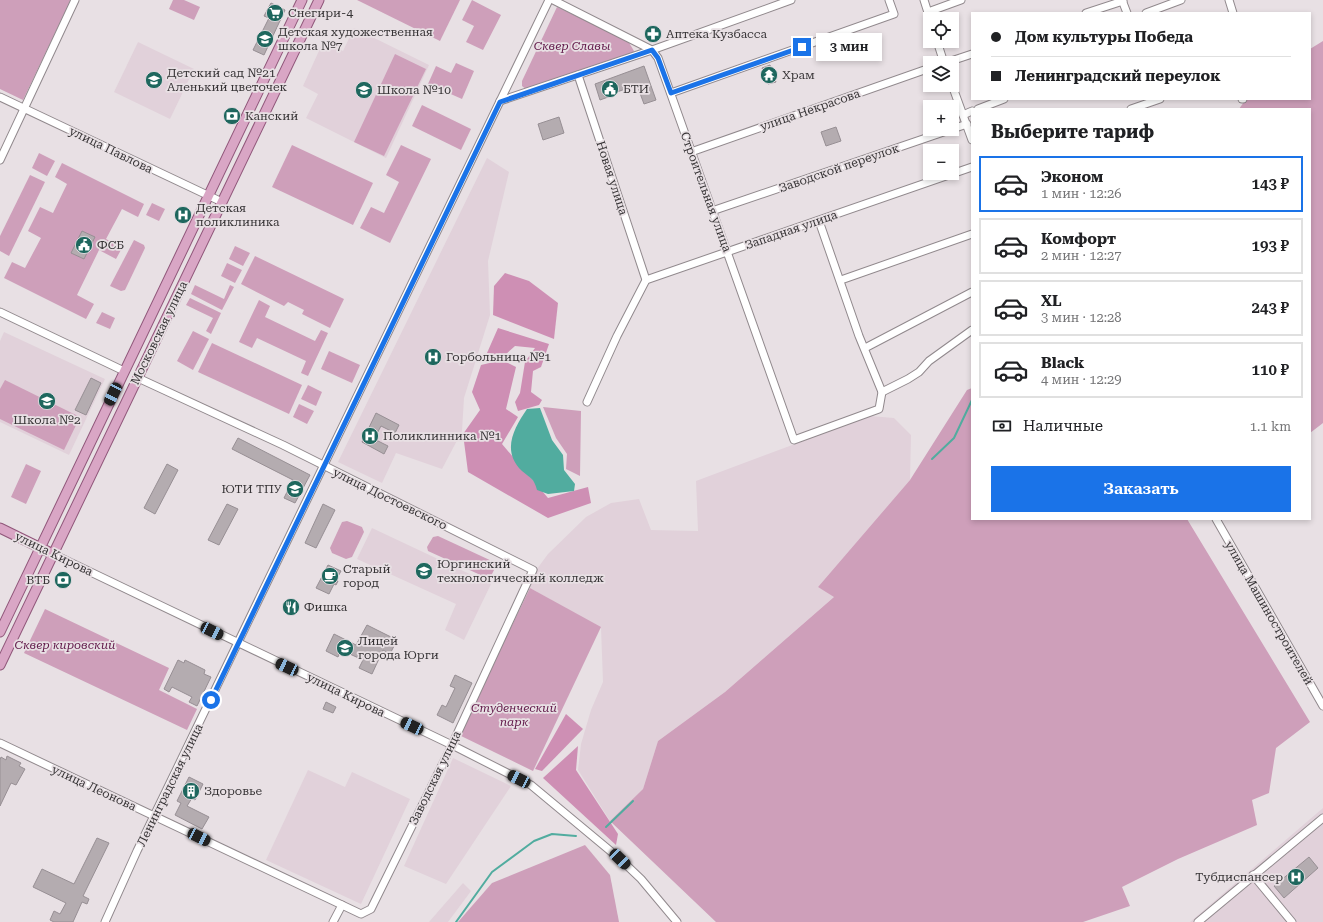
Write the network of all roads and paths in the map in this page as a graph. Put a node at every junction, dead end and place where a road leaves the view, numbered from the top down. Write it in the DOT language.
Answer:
graph roads {
  1 [pos="75,0"];
  2 [pos="302,0"];
  3 [pos="319,0"];
  4 [pos="549,0"];
  5 [pos="553,0"];
  6 [pos="791,0"];
  7 [pos="889,0"];
  8 [pos="924,0"];
  9 [pos="961,0"];
  10 [pos="1122,0"];
  11 [pos="1181,0"];
  12 [pos="1229,0"];
  13 [pos="928,12"];
  14 [pos="937,12"];
  15 [pos="1089,12"];
  16 [pos="1126,12"];
  17 [pos="1149,12"];
  18 [pos="1233,12"];
  19 [pos="652,50"];
  20 [pos="971,54"];
  21 [pos="959,58"];
  22 [pos="923,70"];
  23 [pos="578,75"];
  24 [pos="955,92"];
  25 [pos="671,93"];
  26 [pos="0,98"];
  27 [pos="1001,100"];
  28 [pos="1154,100"];
  29 [pos="500,102"];
  30 [pos="24,108"];
  31 [pos="981,108"];
  32 [pos="1134,108"];
  33 [pos="971,111"];
  34 [pos="963,115"];
  35 [pos="967,124"];
  36 [pos="971,137"];
  37 [pos="691,152"];
  38 [pos="0,160"];
  39 [pos="971,167"];
  40 [pos="208,196"];
  41 [pos="222,202"];
  42 [pos="712,211"];
  43 [pos="819,221"];
  44 [pos="971,234"];
  45 [pos="727,252"];
  46 [pos="646,280"];
  47 [pos="841,280"];
  48 [pos="971,293"];
  49 [pos="0,312"];
  50 [pos="971,331"];
  51 [pos="865,348"];
  52 [pos="124,371"];
  53 [pos="138,378"];
  54 [pos="882,392"];
  55 [pos="587,402"];
  56 [pos="324,466"];
  57 [pos="1217,520"];
  58 [pos="0,528"];
  59 [pos="40,548"];
  60 [pos="53,554"];
  61 [pos="533,570"];
  62 [pos="0,632"];
  63 [pos="238,644"];
  64 [pos="0,665"];
  65 [pos="1323,706"];
  66 [pos="0,743"];
  67 [pos="452,745"];
  68 [pos="154,816"];
  69 [pos="1323,818"];
  70 [pos="1253,875"];
  71 [pos="342,905"];
  72 [pos="361,914"];
  73 [pos="105,922"];
  74 [pos="333,922"];
  75 [pos="678,922"];
  76 [pos="1198,922"];
  77 [pos="1292,922"];
  1 -- 30 [label="street"];
  2 -- 40 [label="main road, Московская улица"];
  3 -- 41 [label="main road, Московская улица"];
  4 -- 29 [label="street, Ленинградская улица"];
  5 -- 19 [label="street"];
  6 -- 19 [label="street"];
  7 -- 25 [label="street"];
  8 -- 13 [label="street"];
  9 -- 14 [label="street"];
  10 -- 15 [label="street"];
  10 -- 16 [label="street"];
  11 -- 17 [label="street"];
  12 -- 18 [label="street"];
  19 -- 23 [label="street"];
  19 -- 25 [label="street, Строительная улица"];
  20 -- 21 [label="street"];
  22 -- 37 [label="street, улица Некрасова"];
  23 -- 29 [label="street"];
  23 -- 46 [label="street, Новая улица"];
  24 -- 34 [label="street"];
  25 -- 37 [label="street, Строительная улица"];
  26 -- 30 [label="street, улица Павлова"];
  27 -- 31 [label="street"];
  28 -- 32 [label="street"];
  29 -- 56 [label="street, Ленинградская улица"];
  30 -- 38 [label="street"];
  30 -- 40 [label="street, улица Павлова"];
  33 -- 34 [label="street"];
  34 -- 35 [label="street"];
  35 -- 36 [label="street"];
  35 -- 42 [label="street, Заводской переулок"];
  37 -- 42 [label="street, Строительная улица"];
  39 -- 43 [label="street, Западная улица"];
  40 -- 41 [label="street, улица Павлова"];
  40 -- 52 [label="main road, Московская улица"];
  41 -- 53 [label="main road, Московская улица"];
  42 -- 45 [label="street, Строительная улица"];
  43 -- 45 [label="street, Западная улица"];
  43 -- 47 [label="street"];
  44 -- 47 [label="street"];
  45 -- 46 [label="street, Западная улица"];
  45 -- 54 [label="street, Строительная улица"];
  46 -- 55 [label="street"];
  47 -- 51 [label="street"];
  48 -- 51 [label="street"];
  49 -- 52 [label="street"];
  50 -- 54 [label="street"];
  51 -- 54 [label="street"];
  52 -- 59 [label="main road, Московская улица"];
  53 -- 56 [label="street, улица Достоевского"];
  53 -- 60 [label="main road, Московская улица"];
  56 -- 61 [label="street, улица Достоевского"];
  56 -- 63 [label="street, Ленинградская улица"];
  57 -- 65 [label="street, улица Машиностроителей"];
  58 -- 59 [label="main road, улица Кирова"];
  59 -- 60 [label="main road, улица Кирова"];
  59 -- 62 [label="main road, Московская улица"];
  60 -- 63 [label="street, улица Кирова"];
  60 -- 64 [label="main road, Московская улица"];
  61 -- 67 [label="street, Заводская улица"];
  63 -- 67 [label="street, улица Кирова"];
  63 -- 68 [label="street, Ленинградская улица"];
  66 -- 68 [label="street, улица Леонова"];
  67 -- 72 [label="street, Заводская улица"];
  67 -- 75 [label="street, улица Кирова"];
  68 -- 71 [label="street, улица Леонова"];
  68 -- 73 [label="street, Ленинградская улица"];
  69 -- 70 [label="street"];
  70 -- 76 [label="street"];
  70 -- 77 [label="street"];
  71 -- 72 [label="street, улица Леонова"];
  71 -- 74 [label="street"];
}
